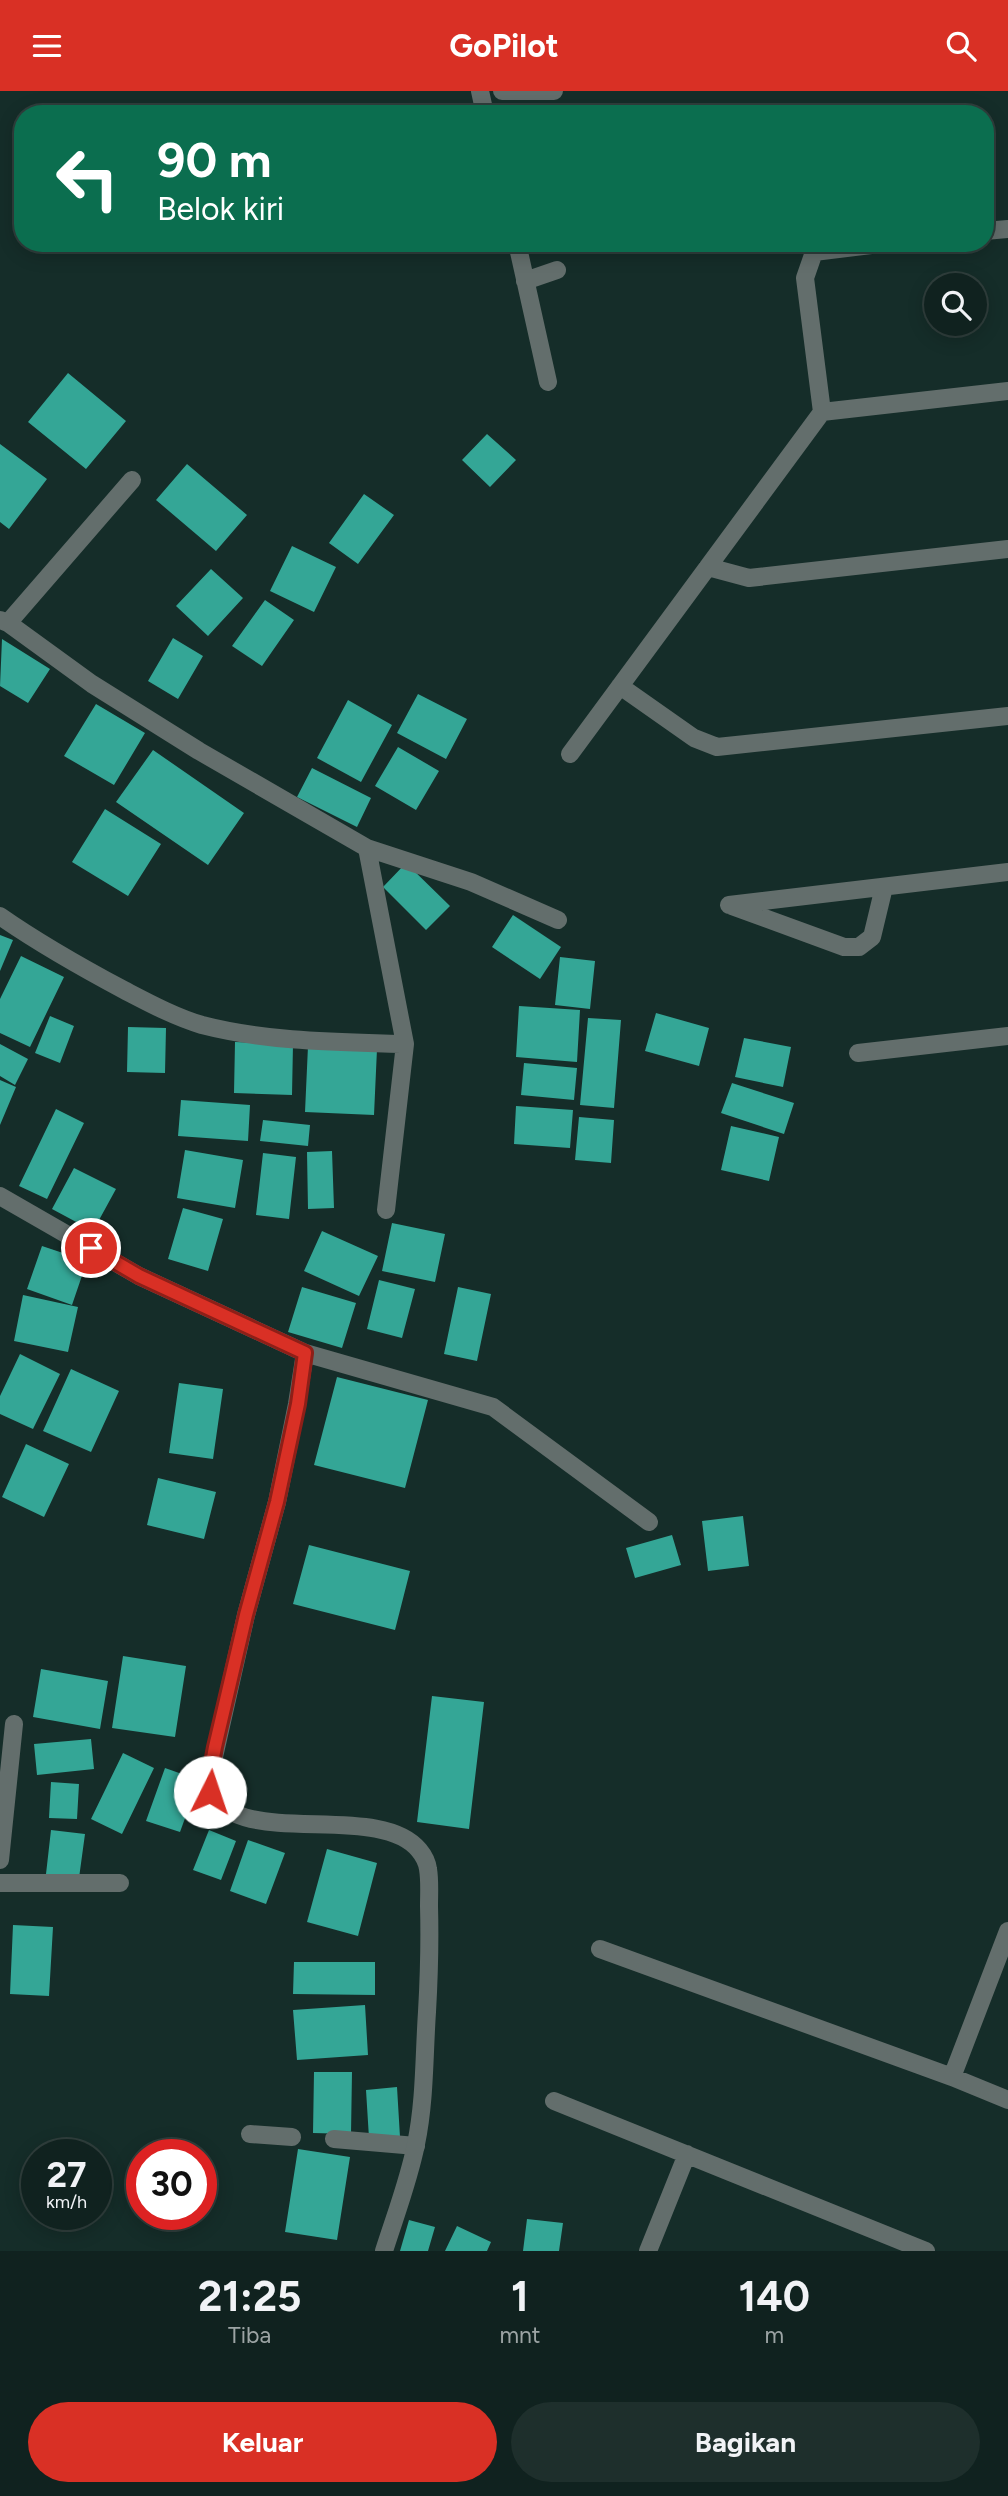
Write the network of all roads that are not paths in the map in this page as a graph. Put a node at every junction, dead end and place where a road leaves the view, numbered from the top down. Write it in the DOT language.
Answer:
graph roads {
  1 [pos="502,91"];
  2 [pos="554,91"];
  3 [pos="519,252"];
  4 [pos="814,252"];
  5 [pos="557,270"];
  6 [pos="526,281"];
  7 [pos="548,382"];
  8 [pos="1008,391"];
  9 [pos="822,412"];
  10 [pos="132,480"];
  11 [pos="1008,549"];
  12 [pos="708,567"];
  13 [pos="4,622"];
  14 [pos="620,686"];
  15 [pos="1008,716"];
  16 [pos="570,754"];
  17 [pos="367,848"];
  18 [pos="1008,871"];
  19 [pos="884,887"];
  20 [pos="0,916"];
  21 [pos="558,921"];
  22 [pos="1008,1036"];
  23 [pos="405,1044"];
  24 [pos="858,1053"];
  25 [pos="0,1196"];
  26 [pos="386,1210"];
  27 [pos="305,1353"];
  28 [pos="649,1522"];
  29 [pos="14,1724"];
  30 [pos="0,1860"];
  31 [pos="0,1883"];
  32 [pos="120,1883"];
  33 [pos="1008,1931"];
  34 [pos="600,1948"];
  35 [pos="952,2077"];
  36 [pos="1008,2100"];
  37 [pos="554,2101"];
  38 [pos="250,2134"];
  39 [pos="292,2137"];
  40 [pos="334,2140"];
  41 [pos="416,2146"];
  42 [pos="687,2154"];
  43 [pos="384,2251"];
  44 [pos="648,2251"];
  45 [pos="926,2251"];
  1 -- 2 [label="street"];
  3 -- 6 [label="street"];
  4 -- 9 [label="street"];
  5 -- 6 [label="street"];
  6 -- 7 [label="street"];
  8 -- 9 [label="street"];
  9 -- 12 [label="street"];
  10 -- 13 [label="street"];
  11 -- 12 [label="street"];
  12 -- 14 [label="street"];
  13 -- 17 [label="street"];
  14 -- 15 [label="street"];
  14 -- 16 [label="street"];
  17 -- 21 [label="street"];
  17 -- 23 [label="street"];
  18 -- 19 [label="street"];
  19 -- 19 [label="street"];
  20 -- 23 [label="street"];
  22 -- 24 [label="street"];
  23 -- 26 [label="street"];
  25 -- 27 [label="street"];
  27 -- 28 [label="street"];
  27 -- 41 [label="street"];
  29 -- 30 [label="street"];
  31 -- 32 [label="street"];
  33 -- 35 [label="street"];
  34 -- 35 [label="street"];
  35 -- 36 [label="street"];
  37 -- 42 [label="street"];
  38 -- 39 [label="street"];
  40 -- 41 [label="street"];
  41 -- 43 [label="street"];
  42 -- 44 [label="street"];
  42 -- 45 [label="street"];
}
